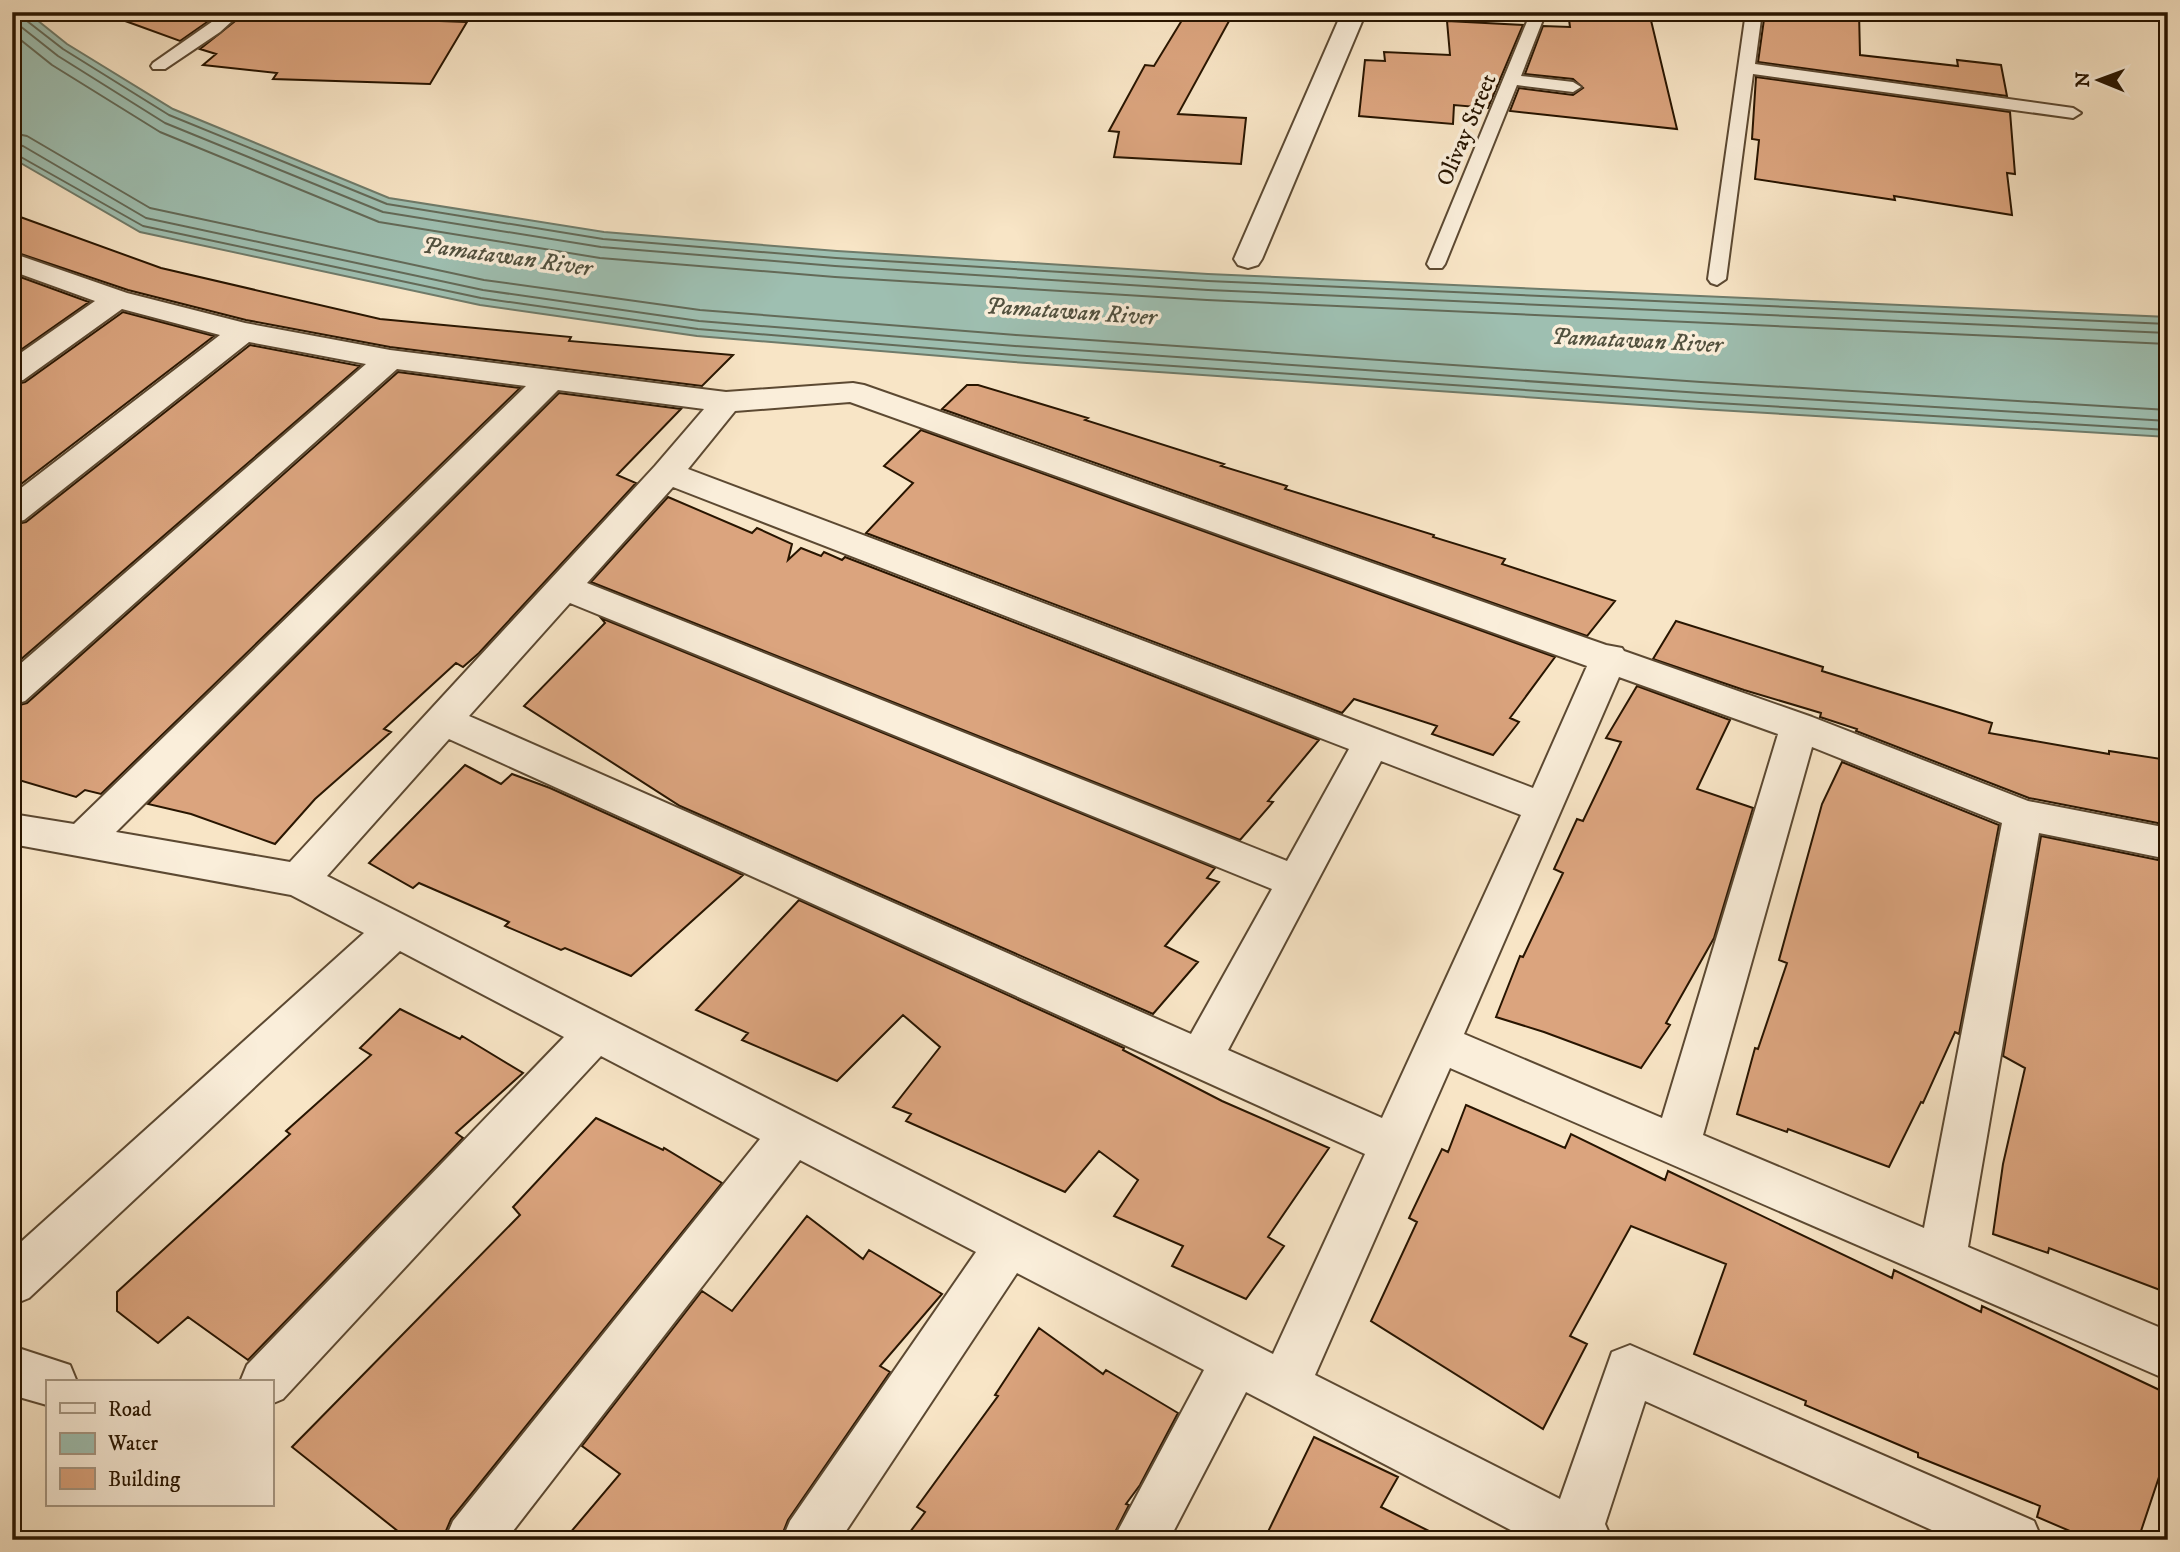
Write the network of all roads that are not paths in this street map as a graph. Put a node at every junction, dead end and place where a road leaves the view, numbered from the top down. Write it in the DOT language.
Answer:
graph roads {
  1 [pos="235,12"];
  2 [pos="1354,12"];
  3 [pos="1539,12"];
  4 [pos="1754,12"];
  5 [pos="159,66"];
  6 [pos="1746,68"];
  7 [pos="1513,80"];
  8 [pos="1573,87"];
  9 [pos="2073,113"];
  10 [pos="1248,259"];
  11 [pos="12,261"];
  12 [pos="1436,264"];
  13 [pos="1717,279"];
  14 [pos="117,299"];
  15 [pos="243,332"];
  16 [pos="390,359"];
  17 [pos="12,373"];
  18 [pos="550,380"];
  19 [pos="726,402"];
  20 [pos="667,473"];
  21 [pos="12,512"];
  22 [pos="564,587"];
  23 [pos="1609,657"];
  24 [pos="12,692"];
  25 [pos="443,720"];
  26 [pos="1799,727"];
  27 [pos="1372,742"];
  28 [pos="1544,808"];
  29 [pos="2023,814"];
  30 [pos="12,829"];
  31 [pos="81,842"];
  32 [pos="2168,844"];
  33 [pos="299,880"];
  34 [pos="1297,882"];
  35 [pos="395,930"];
  36 [pos="596,1032"];
  37 [pos="1439,1043"];
  38 [pos="1201,1058"];
  39 [pos="793,1133"];
  40 [pos="1393,1145"];
  41 [pos="1677,1145"];
  42 [pos="1009,1244"];
  43 [pos="1942,1259"];
  44 [pos="23,1262"];
  45 [pos="2168,1356"];
  46 [pos="1236,1360"];
  47 [pos="12,1370"];
  48 [pos="46,1380"];
  49 [pos="267,1380"];
  50 [pos="1285,1385"];
  51 [pos="1578,1538"];
  52 [pos="472,1540"];
  53 [pos="809,1540"];
  54 [pos="1140,1540"];
  55 [pos="2015,1540"];
  1 -- 5 [label="lane"];
  2 -- 10 [label="street"];
  3 -- 7 [label="lane, Olivay Street"];
  4 -- 6 [label="lane"];
  6 -- 9 [label="lane"];
  6 -- 13 [label="lane"];
  7 -- 8 [label="lane"];
  7 -- 12 [label="lane, Olivay Street"];
  11 -- 14 [label="street"];
  14 -- 15 [label="street"];
  14 -- 17 [label="street"];
  15 -- 16 [label="street"];
  15 -- 21 [label="street"];
  16 -- 18 [label="street"];
  16 -- 24 [label="street"];
  18 -- 19 [label="street"];
  18 -- 31 [label="street"];
  19 -- 20 [label="street"];
  19 -- 23 [label="street"];
  20 -- 22 [label="street"];
  20 -- 27 [label="street"];
  22 -- 25 [label="street"];
  22 -- 34 [label="street"];
  23 -- 26 [label="street"];
  23 -- 28 [label="street"];
  25 -- 33 [label="street"];
  25 -- 38 [label="street"];
  26 -- 29 [label="street"];
  26 -- 41 [label="street"];
  27 -- 28 [label="street"];
  27 -- 34 [label="street"];
  28 -- 37 [label="street"];
  29 -- 32 [label="street"];
  29 -- 43 [label="street"];
  30 -- 31 [label="street"];
  31 -- 33 [label="street"];
  33 -- 35 [label="street"];
  34 -- 38 [label="street"];
  35 -- 36 [label="street"];
  35 -- 44 [label="street"];
  36 -- 39 [label="street"];
  36 -- 49 [label="street"];
  37 -- 40 [label="street"];
  37 -- 41 [label="street"];
  38 -- 40 [label="street"];
  39 -- 42 [label="street"];
  39 -- 52 [label="street"];
  40 -- 50 [label="street"];
  41 -- 43 [label="street"];
  42 -- 46 [label="street"];
  42 -- 53 [label="street"];
  43 -- 45 [label="street"];
  46 -- 50 [label="street"];
  46 -- 54 [label="street"];
  47 -- 48 [label="street"];
  50 -- 51 [label="street"];
  51 -- 55 [label="street"];
}
